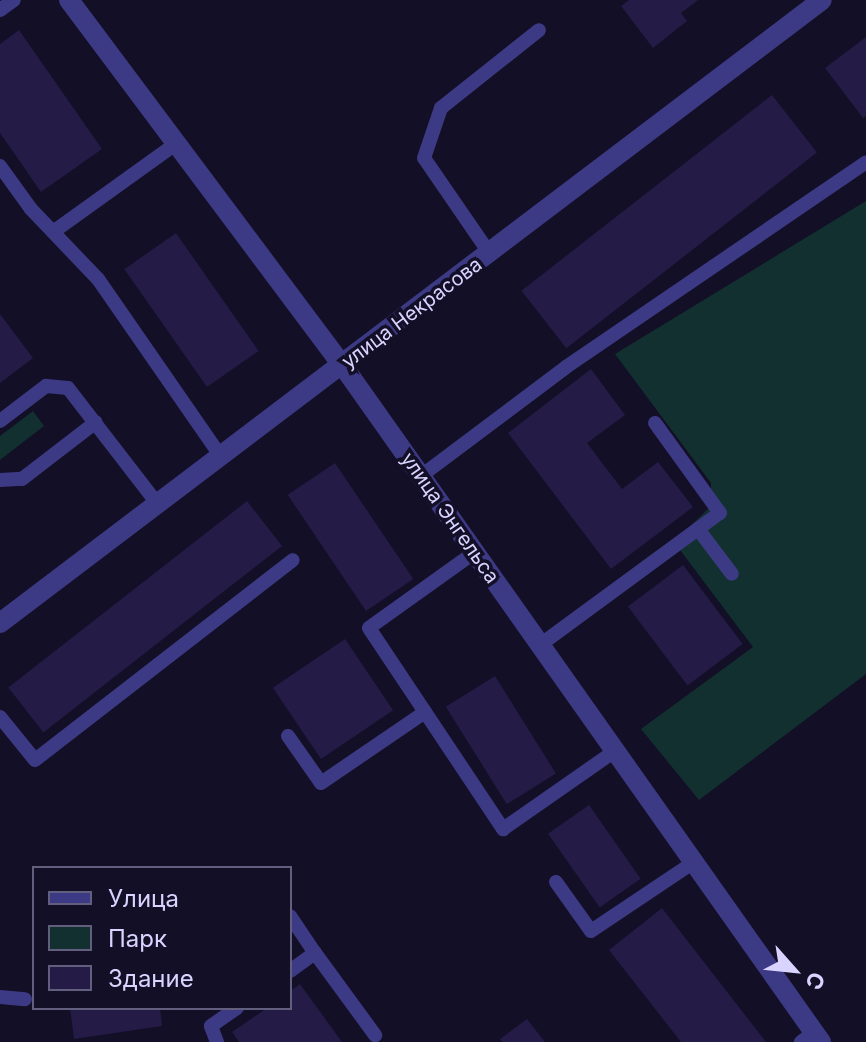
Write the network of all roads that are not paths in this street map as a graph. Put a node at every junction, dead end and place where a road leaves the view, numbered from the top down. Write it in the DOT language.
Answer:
graph roads {
  1 [pos="14,0"];
  2 [pos="69,0"];
  3 [pos="822,0"];
  4 [pos="0,10"];
  5 [pos="539,30"];
  6 [pos="177,143"];
  7 [pos="866,162"];
  8 [pos="0,166"];
  9 [pos="53,232"];
  10 [pos="490,254"];
  11 [pos="343,366"];
  12 [pos="0,421"];
  13 [pos="96,422"];
  14 [pos="655,423"];
  15 [pos="219,454"];
  16 [pos="421,476"];
  17 [pos="0,480"];
  18 [pos="156,502"];
  19 [pos="698,529"];
  20 [pos="475,552"];
  21 [pos="293,560"];
  22 [pos="732,574"];
  23 [pos="0,623"];
  24 [pos="540,645"];
  25 [pos="425,712"];
  26 [pos="0,717"];
  27 [pos="288,736"];
  28 [pos="615,751"];
  29 [pos="694,862"];
  30 [pos="556,882"];
  31 [pos="292,919"];
  32 [pos="315,953"];
  33 [pos="292,970"];
  34 [pos="0,997"];
  35 [pos="25,999"];
  36 [pos="234,1010"];
  37 [pos="375,1035"];
  38 [pos="812,1039"];
  39 [pos="217,1042"];
  1 -- 4 [label="lane"];
  2 -- 6 [label="street, улица Энгельса"];
  3 -- 10 [label="street, улица Некрасова"];
  5 -- 10 [label="lane"];
  6 -- 9 [label="lane"];
  6 -- 11 [label="street, улица Энгельса"];
  7 -- 16 [label="lane"];
  8 -- 9 [label="lane"];
  9 -- 15 [label="lane"];
  10 -- 11 [label="street, улица Некрасова"];
  11 -- 15 [label="street, улица Некрасова"];
  11 -- 16 [label="street, улица Энгельса"];
  12 -- 13 [label="lane"];
  13 -- 17 [label="lane"];
  13 -- 18 [label="lane"];
  14 -- 19 [label="lane"];
  15 -- 18 [label="street, улица Некрасова"];
  16 -- 20 [label="street, улица Энгельса"];
  18 -- 23 [label="street, улица Некрасова"];
  19 -- 22 [label="lane"];
  19 -- 24 [label="lane"];
  20 -- 24 [label="street, улица Энгельса"];
  20 -- 25 [label="lane"];
  21 -- 26 [label="lane"];
  24 -- 28 [label="street, улица Энгельса"];
  25 -- 27 [label="lane"];
  25 -- 28 [label="lane"];
  28 -- 29 [label="street, улица Энгельса"];
  29 -- 30 [label="lane"];
  29 -- 38 [label="street, улица Энгельса"];
  31 -- 32 [label="lane"];
  32 -- 33 [label="lane"];
  32 -- 37 [label="lane"];
  34 -- 35 [label="lane"];
  36 -- 39 [label="lane"];
}
